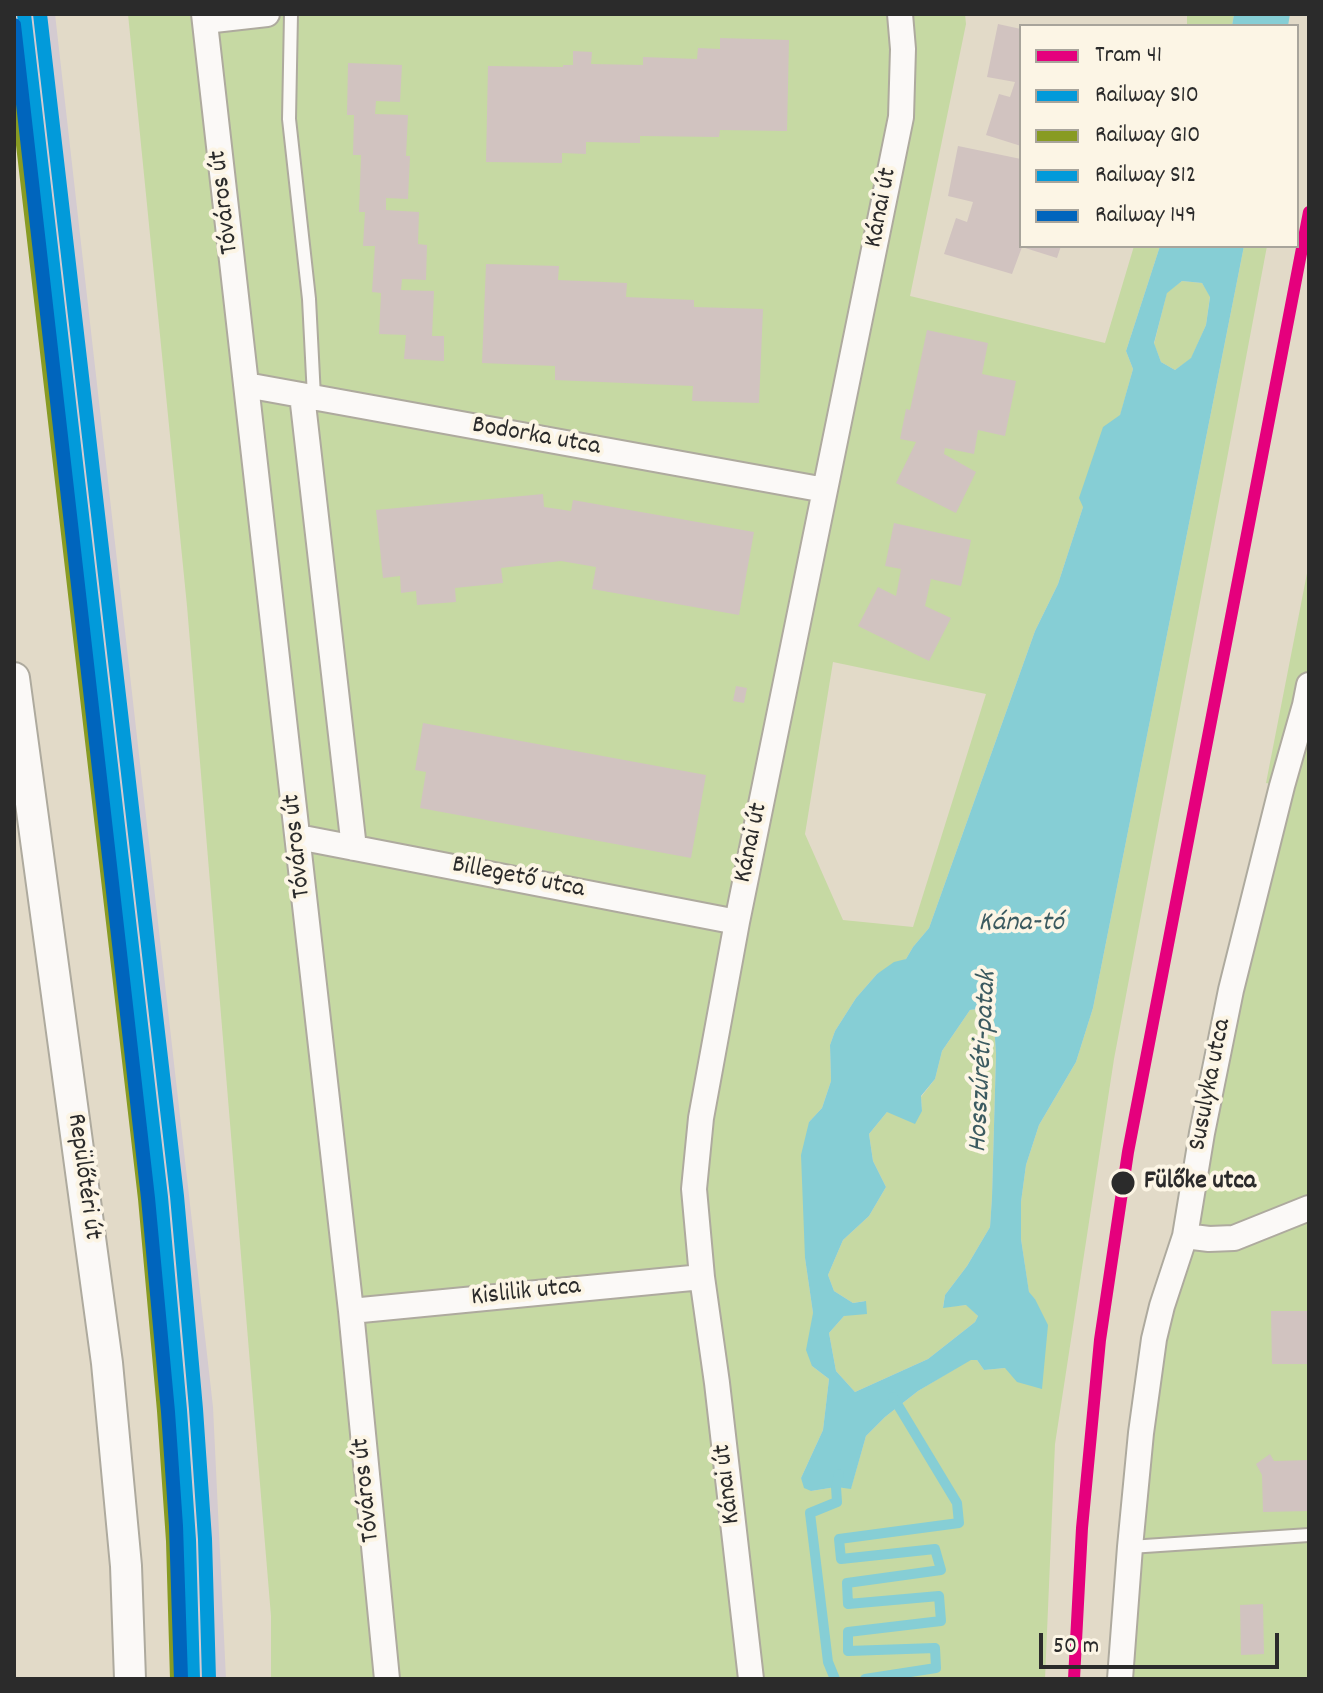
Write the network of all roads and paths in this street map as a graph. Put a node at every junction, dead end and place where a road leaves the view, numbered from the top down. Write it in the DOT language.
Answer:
graph roads {
  1 [pos="267,14"];
  2 [pos="291,14"];
  3 [pos="900,14"];
  4 [pos="205,17"];
  5 [pos="246,385"];
  6 [pos="308,396"];
  7 [pos="825,490"];
  8 [pos="14,678"];
  9 [pos="1309,685"];
  10 [pos="298,837"];
  11 [pos="354,848"];
  12 [pos="737,922"];
  13 [pos="1309,1208"];
  14 [pos="1185,1236"];
  15 [pos="702,1277"];
  16 [pos="351,1311"];
  17 [pos="1309,1535"];
  18 [pos="1130,1547"];
  19 [pos="130,1679"];
  20 [pos="387,1679"];
  21 [pos="751,1679"];
  22 [pos="1120,1679"];
  1 -- 4 [label="street"];
  2 -- 6 [label="lane"];
  3 -- 7 [label="street, Kánai út"];
  4 -- 5 [label="street, Tóváros út"];
  5 -- 6 [label="street, Bodorka utca"];
  5 -- 10 [label="street, Tóváros út"];
  6 -- 7 [label="street, Bodorka utca"];
  6 -- 11 [label="street"];
  7 -- 12 [label="street, Kánai út"];
  8 -- 19 [label="street, Repülőtéri út"];
  9 -- 14 [label="street, Susulyka utca"];
  10 -- 11 [label="street, Billegető utca"];
  10 -- 16 [label="street, Tóváros út"];
  11 -- 12 [label="street, Billegető utca"];
  12 -- 15 [label="street, Kánai út"];
  13 -- 14 [label="street"];
  14 -- 18 [label="street, Susulyka utca"];
  15 -- 16 [label="street, Kislilik utca"];
  15 -- 21 [label="street, Kánai út"];
  16 -- 20 [label="street, Tóváros út"];
  17 -- 18 [label="lane"];
  18 -- 22 [label="street, Susulyka utca"];
}
